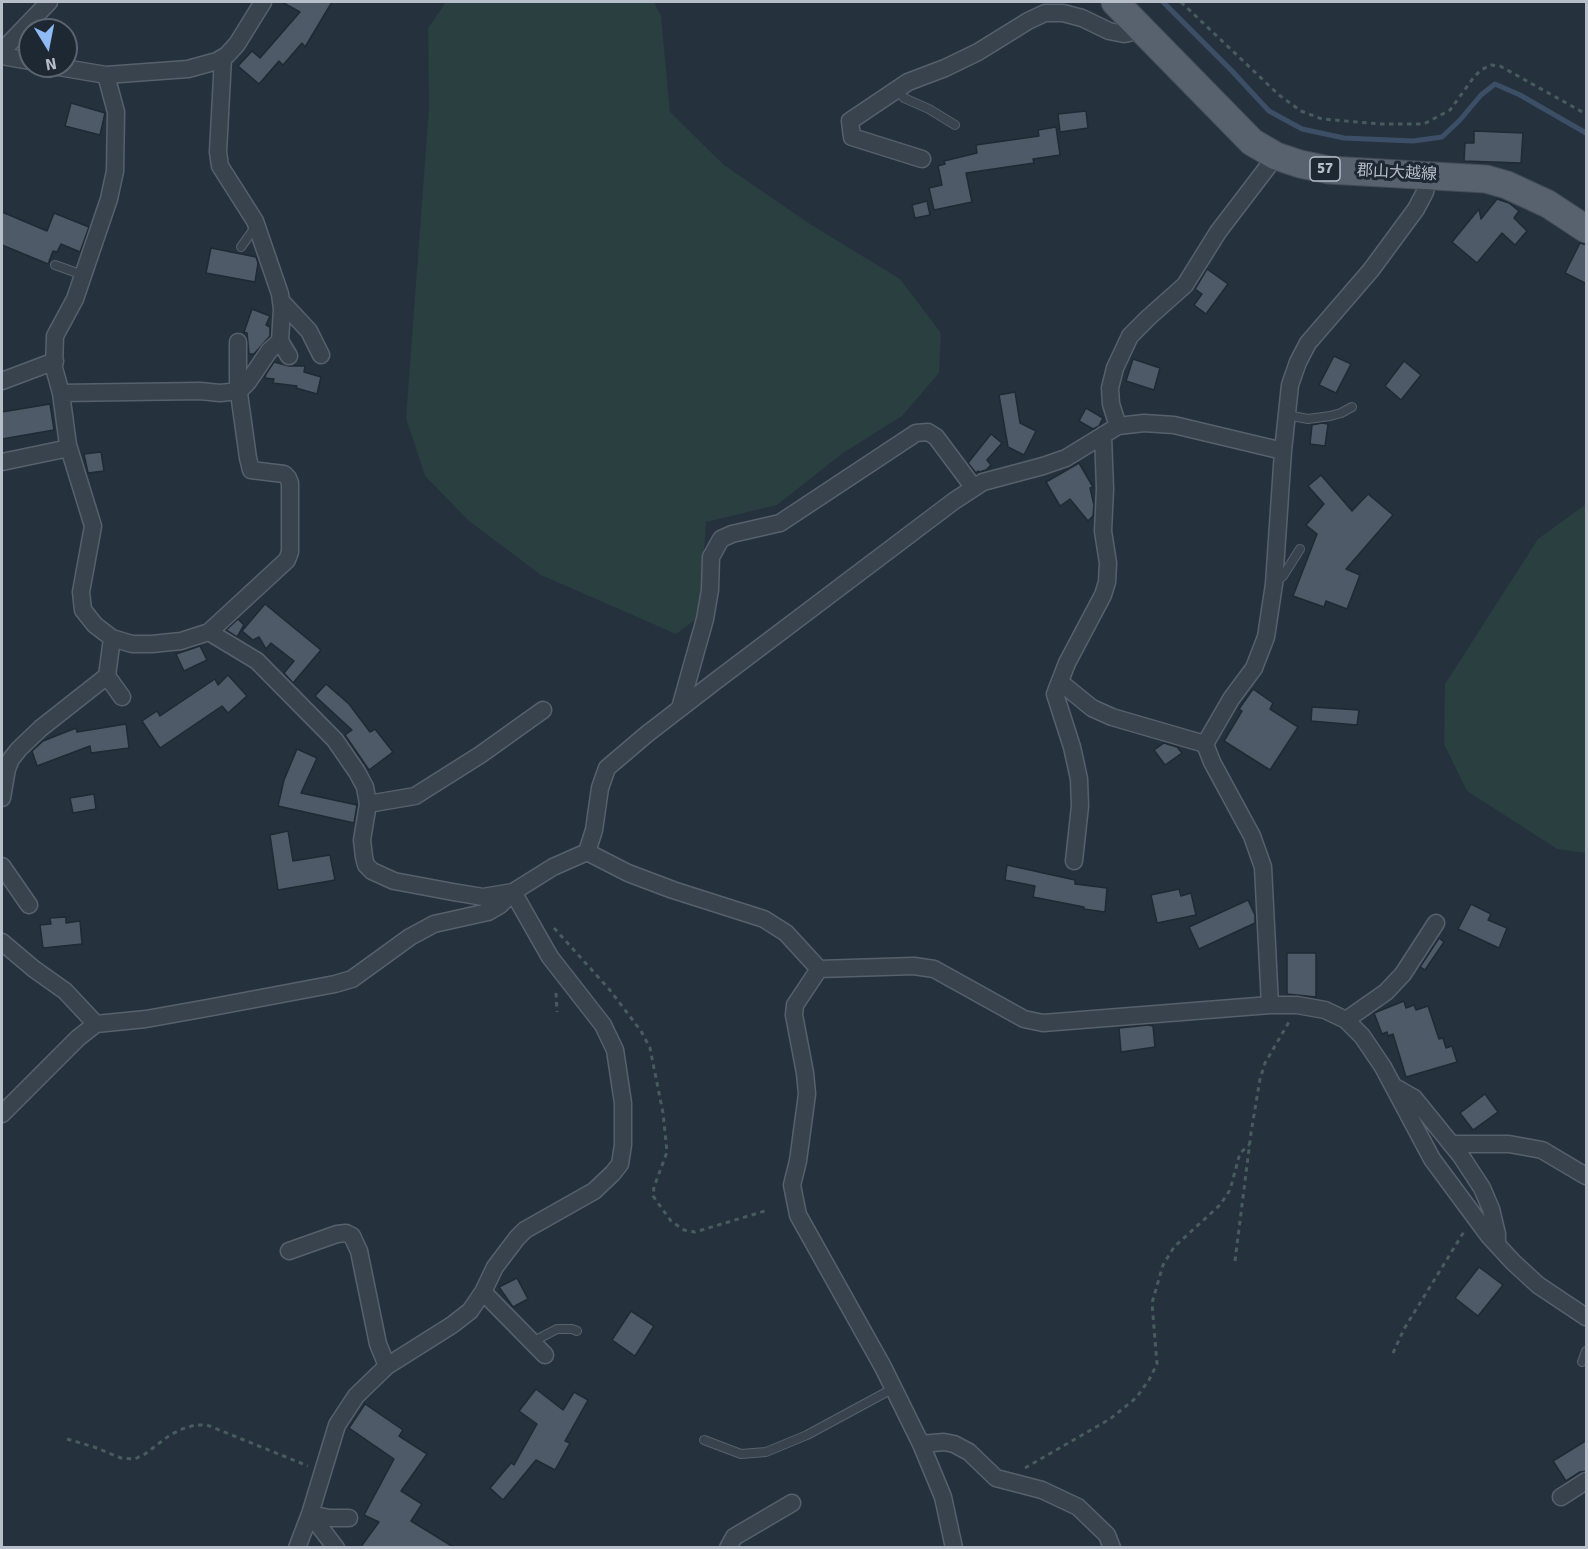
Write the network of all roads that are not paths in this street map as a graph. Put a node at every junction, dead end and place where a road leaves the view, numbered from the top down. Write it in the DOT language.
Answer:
graph roads {
  1 [pos="49,2"];
  2 [pos="263,2"];
  3 [pos="1115,2"];
  4 [pos="1143,30"];
  5 [pos="2,53"];
  6 [pos="18,58"];
  7 [pos="222,58"];
  8 [pos="78,70"];
  9 [pos="106,75"];
  10 [pos="896,89"];
  11 [pos="955,125"];
  12 [pos="1276,156"];
  13 [pos="922,159"];
  14 [pos="1429,175"];
  15 [pos="256,226"];
  16 [pos="1587,229"];
  17 [pos="241,247"];
  18 [pos="55,265"];
  19 [pos="83,275"];
  20 [pos="281,301"];
  21 [pos="280,341"];
  22 [pos="238,342"];
  23 [pos="321,356"];
  24 [pos="289,357"];
  25 [pos="55,361"];
  26 [pos="2,381"];
  27 [pos="239,391"];
  28 [pos="61,393"];
  29 [pos="1352,407"];
  30 [pos="1287,416"];
  31 [pos="1118,426"];
  32 [pos="1103,435"];
  33 [pos="69,448"];
  34 [pos="1283,452"];
  35 [pos="2,462"];
  36 [pos="974,488"];
  37 [pos="1300,549"];
  38 [pos="1274,584"];
  39 [pos="209,632"];
  40 [pos="112,638"];
  41 [pos="107,676"];
  42 [pos="1060,682"];
  43 [pos="122,697"];
  44 [pos="680,708"];
  45 [pos="543,710"];
  46 [pos="1205,744"];
  47 [pos="2,798"];
  48 [pos="368,804"];
  49 [pos="587,852"];
  50 [pos="1074,861"];
  51 [pos="2,866"];
  52 [pos="513,892"];
  53 [pos="29,905"];
  54 [pos="1436,923"];
  55 [pos="2,942"];
  56 [pos="819,969"];
  57 [pos="1270,1005"];
  58 [pos="1346,1020"];
  59 [pos="96,1024"];
  60 [pos="1393,1085"];
  61 [pos="2,1114"];
  62 [pos="1451,1144"];
  63 [pos="1587,1176"];
  64 [pos="1497,1244"];
  65 [pos="289,1251"];
  66 [pos="483,1292"];
  67 [pos="1587,1317"];
  68 [pos="578,1331"];
  69 [pos="532,1342"];
  70 [pos="1587,1351"];
  71 [pos="545,1356"];
  72 [pos="1582,1362"];
  73 [pos="387,1366"];
  74 [pos="894,1388"];
  75 [pos="704,1440"];
  76 [pos="921,1444"];
  77 [pos="1587,1481"];
  78 [pos="1561,1497"];
  79 [pos="792,1503"];
  80 [pos="310,1514"];
  81 [pos="349,1518"];
  82 [pos="297,1548"];
  83 [pos="336,1548"];
  84 [pos="728,1548"];
  85 [pos="954,1548"];
  86 [pos="1112,1548"];
  1 -- 5 [label="street"];
  2 -- 7 [label="street"];
  3 -- 4 [label="main road, 郡山大越線 / 57"];
  4 -- 10 [label="street"];
  4 -- 12 [label="main road, 郡山大越線 / 57"];
  5 -- 6 [label="street"];
  7 -- 9 [label="street"];
  7 -- 15 [label="street"];
  8 -- 9 [label="street"];
  9 -- 19 [label="street"];
  10 -- 11 [label="lane"];
  10 -- 13 [label="street"];
  12 -- 14 [label="main road, 郡山大越線 / 57"];
  12 -- 31 [label="street"];
  14 -- 16 [label="main road, 郡山大越線 / 57"];
  14 -- 30 [label="street"];
  15 -- 17 [label="lane"];
  15 -- 20 [label="street"];
  18 -- 19 [label="lane"];
  19 -- 25 [label="street"];
  20 -- 21 [label="street"];
  20 -- 23 [label="street"];
  21 -- 24 [label="street"];
  21 -- 27 [label="street"];
  22 -- 27 [label="street"];
  25 -- 26 [label="street"];
  25 -- 28 [label="street"];
  27 -- 28 [label="street"];
  27 -- 39 [label="street"];
  28 -- 33 [label="street"];
  29 -- 30 [label="lane"];
  30 -- 34 [label="street"];
  31 -- 32 [label="street"];
  31 -- 34 [label="street"];
  32 -- 36 [label="street"];
  32 -- 42 [label="street"];
  33 -- 35 [label="street"];
  33 -- 40 [label="street"];
  34 -- 38 [label="street"];
  36 -- 44 [label="street"];
  36 -- 44 [label="street"];
  37 -- 38 [label="lane"];
  38 -- 46 [label="street"];
  39 -- 40 [label="street"];
  39 -- 48 [label="street"];
  40 -- 41 [label="street"];
  41 -- 43 [label="street"];
  41 -- 47 [label="street"];
  42 -- 46 [label="street"];
  42 -- 50 [label="street"];
  44 -- 49 [label="street"];
  45 -- 48 [label="street"];
  46 -- 57 [label="street"];
  48 -- 52 [label="street"];
  49 -- 52 [label="street"];
  49 -- 56 [label="street"];
  51 -- 53 [label="street"];
  52 -- 59 [label="street"];
  52 -- 66 [label="street"];
  54 -- 58 [label="street"];
  55 -- 59 [label="street"];
  56 -- 57 [label="street"];
  56 -- 74 [label="street"];
  57 -- 58 [label="street"];
  58 -- 60 [label="street"];
  59 -- 61 [label="street"];
  60 -- 62 [label="street"];
  60 -- 64 [label="street"];
  62 -- 63 [label="street"];
  62 -- 64 [label="street"];
  64 -- 67 [label="street"];
  65 -- 73 [label="street"];
  66 -- 69 [label="street"];
  66 -- 73 [label="street"];
  68 -- 69 [label="lane"];
  69 -- 71 [label="street"];
  70 -- 72 [label="lane"];
  73 -- 80 [label="street"];
  74 -- 75 [label="lane"];
  74 -- 76 [label="street"];
  76 -- 85 [label="street"];
  76 -- 86 [label="street"];
  77 -- 78 [label="street"];
  79 -- 84 [label="street"];
  80 -- 81 [label="street"];
  80 -- 82 [label="street"];
  80 -- 83 [label="street"];
}
